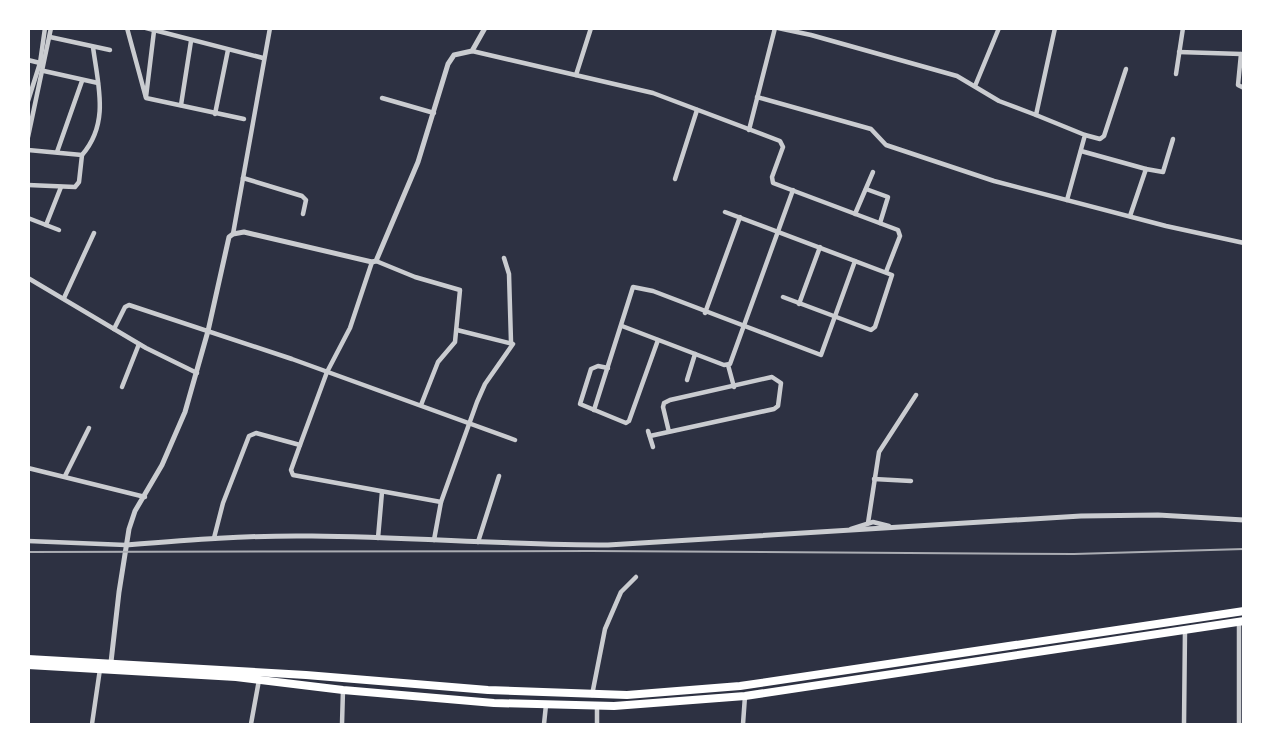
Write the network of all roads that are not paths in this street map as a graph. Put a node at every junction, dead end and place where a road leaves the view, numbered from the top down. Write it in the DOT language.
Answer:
graph roads {
  1 [pos="127,28"];
  2 [pos="146,28"];
  3 [pos="270,28"];
  4 [pos="485,28"];
  5 [pos="591,28"];
  6 [pos="777,28"];
  7 [pos="999,28"];
  8 [pos="1055,28"];
  9 [pos="1183,28"];
  10 [pos="46,29"];
  11 [pos="154,31"];
  12 [pos="50,37"];
  13 [pos="190,41"];
  14 [pos="93,47"];
  15 [pos="110,50"];
  16 [pos="228,50"];
  17 [pos="472,51"];
  18 [pos="1179,52"];
  19 [pos="1242,54"];
  20 [pos="263,58"];
  21 [pos="28,60"];
  22 [pos="40,63"];
  23 [pos="1126,69"];
  24 [pos="44,71"];
  25 [pos="1176,74"];
  26 [pos="576,75"];
  27 [pos="82,81"];
  28 [pos="98,83"];
  29 [pos="975,86"];
  30 [pos="1244,88"];
  31 [pos="757,97"];
  32 [pos="146,98"];
  33 [pos="382,98"];
  34 [pos="29,99"];
  35 [pos="181,105"];
  36 [pos="697,110"];
  37 [pos="434,113"];
  38 [pos="215,114"];
  39 [pos="1036,116"];
  40 [pos="244,119"];
  41 [pos="749,130"];
  42 [pos="1085,135"];
  43 [pos="28,136"];
  44 [pos="1173,139"];
  45 [pos="28,150"];
  46 [pos="1081,151"];
  47 [pos="57,152"];
  48 [pos="82,155"];
  49 [pos="1146,169"];
  50 [pos="873,172"];
  51 [pos="243,178"];
  52 [pos="675,179"];
  53 [pos="28,185"];
  54 [pos="61,187"];
  55 [pos="866,189"];
  56 [pos="793,190"];
  57 [pos="1067,200"];
  58 [pos="725,212"];
  59 [pos="303,214"];
  60 [pos="855,214"];
  61 [pos="1130,216"];
  62 [pos="28,218"];
  63 [pos="740,218"];
  64 [pos="880,223"];
  65 [pos="46,225"];
  66 [pos="59,230"];
  67 [pos="778,232"];
  68 [pos="94,233"];
  69 [pos="233,234"];
  70 [pos="1244,243"];
  71 [pos="820,247"];
  72 [pos="504,258"];
  73 [pos="855,261"];
  74 [pos="374,262"];
  75 [pos="886,272"];
  76 [pos="28,278"];
  77 [pos="783,297"];
  78 [pos="64,298"];
  79 [pos="799,304"];
  80 [pos="705,313"];
  81 [pos="835,317"];
  82 [pos="622,326"];
  83 [pos="744,326"];
  84 [pos="114,329"];
  85 [pos="457,330"];
  86 [pos="208,331"];
  87 [pos="658,340"];
  88 [pos="511,342"];
  89 [pos="139,344"];
  90 [pos="695,354"];
  91 [pos="728,365"];
  92 [pos="608,368"];
  93 [pos="327,372"];
  94 [pos="197,373"];
  95 [pos="687,380"];
  96 [pos="122,387"];
  97 [pos="734,387"];
  98 [pos="916,395"];
  99 [pos="421,405"];
  100 [pos="594,410"];
  101 [pos="471,423"];
  102 [pos="89,428"];
  103 [pos="669,432"];
  104 [pos="515,440"];
  105 [pos="300,445"];
  106 [pos="653,447"];
  107 [pos="28,468"];
  108 [pos="65,476"];
  109 [pos="499,476"];
  110 [pos="874,479"];
  111 [pos="911,481"];
  112 [pos="382,492"];
  113 [pos="145,497"];
  114 [pos="441,502"];
  115 [pos="1244,520"];
  116 [pos="868,523"];
  117 [pos="894,528"];
  118 [pos="849,530"];
  119 [pos="214,538"];
  120 [pos="378,538"];
  121 [pos="434,540"];
  122 [pos="28,541"];
  123 [pos="478,542"];
  124 [pos="126,545"];
  125 [pos="636,577"];
  126 [pos="1244,611"];
  127 [pos="1241,621"];
  128 [pos="1185,630"];
  129 [pos="28,658"];
  130 [pos="111,662"];
  131 [pos="28,665"];
  132 [pos="100,669"];
  133 [pos="259,680"];
  134 [pos="343,690"];
  135 [pos="592,695"];
  136 [pos="745,696"];
  137 [pos="546,705"];
  138 [pos="597,706"];
  139 [pos="92,724"];
  140 [pos="251,724"];
  141 [pos="342,724"];
  142 [pos="543,724"];
  143 [pos="597,724"];
  144 [pos="743,724"];
  145 [pos="1184,724"];
  146 [pos="1239,724"];
  1 -- 32 [label="street"];
  2 -- 11 [label="street"];
  3 -- 20 [label="street"];
  4 -- 17 [label="street"];
  5 -- 26 [label="street"];
  6 -- 29 [label="street"];
  6 -- 31 [label="street"];
  7 -- 29 [label="street"];
  8 -- 39 [label="street"];
  9 -- 18 [label="street"];
  10 -- 12 [label="street"];
  10 -- 22 [label="street"];
  11 -- 13 [label="street"];
  11 -- 32 [label="street"];
  12 -- 14 [label="street"];
  12 -- 24 [label="street"];
  13 -- 16 [label="street"];
  13 -- 35 [label="street"];
  14 -- 15 [label="street"];
  14 -- 28 [label="street"];
  16 -- 20 [label="street"];
  16 -- 38 [label="street"];
  17 -- 26 [label="street"];
  17 -- 37 [label="street"];
  18 -- 19 [label="street"];
  18 -- 25 [label="street"];
  19 -- 30 [label="street"];
  20 -- 51 [label="street"];
  21 -- 22 [label="street"];
  22 -- 34 [label="street"];
  23 -- 42 [label="street"];
  24 -- 27 [label="street"];
  24 -- 43 [label="street"];
  26 -- 36 [label="street"];
  27 -- 28 [label="street"];
  27 -- 47 [label="street"];
  28 -- 48 [label="street"];
  29 -- 39 [label="street"];
  31 -- 41 [label="street"];
  31 -- 57 [label="street"];
  32 -- 35 [label="street"];
  33 -- 37 [label="street"];
  35 -- 38 [label="street"];
  36 -- 41 [label="street"];
  36 -- 52 [label="street"];
  37 -- 74 [label="street"];
  38 -- 40 [label="street"];
  39 -- 42 [label="street"];
  41 -- 56 [label="street"];
  42 -- 46 [label="street"];
  44 -- 49 [label="street"];
  45 -- 47 [label="street"];
  46 -- 49 [label="street"];
  46 -- 57 [label="street"];
  47 -- 48 [label="street"];
  48 -- 54 [label="street"];
  49 -- 61 [label="street"];
  50 -- 55 [label="street"];
  51 -- 59 [label="street"];
  51 -- 69 [label="street"];
  53 -- 54 [label="street"];
  54 -- 65 [label="street"];
  55 -- 60 [label="street"];
  55 -- 64 [label="street"];
  56 -- 60 [label="street"];
  56 -- 67 [label="street"];
  57 -- 61 [label="street"];
  58 -- 63 [label="street"];
  60 -- 64 [label="street"];
  61 -- 70 [label="street"];
  62 -- 65 [label="street"];
  63 -- 67 [label="street"];
  63 -- 80 [label="street"];
  64 -- 75 [label="street"];
  65 -- 66 [label="street"];
  67 -- 71 [label="street"];
  67 -- 83 [label="street"];
  68 -- 78 [label="street"];
  69 -- 74 [label="street"];
  69 -- 86 [label="street"];
  71 -- 73 [label="street"];
  71 -- 79 [label="street"];
  72 -- 88 [label="street"];
  73 -- 75 [label="street"];
  73 -- 81 [label="street"];
  74 -- 85 [label="street"];
  74 -- 93 [label="street"];
  75 -- 81 [label="street"];
  76 -- 78 [label="street"];
  77 -- 79 [label="street"];
  78 -- 84 [label="street"];
  79 -- 81 [label="street"];
  80 -- 82 [label="street"];
  80 -- 83 [label="street"];
  81 -- 83 [label="street"];
  82 -- 87 [label="street"];
  82 -- 92 [label="street"];
  83 -- 91 [label="street"];
  84 -- 86 [label="street"];
  84 -- 89 [label="street"];
  85 -- 88 [label="street"];
  85 -- 99 [label="street"];
  86 -- 93 [label="street"];
  86 -- 94 [label="street"];
  87 -- 90 [label="street"];
  87 -- 100 [label="street"];
  88 -- 101 [label="street"];
  89 -- 94 [label="street"];
  89 -- 96 [label="street"];
  90 -- 91 [label="street"];
  90 -- 95 [label="street"];
  91 -- 97 [label="street"];
  92 -- 100 [label="street"];
  92 -- 100 [label="street"];
  93 -- 99 [label="street"];
  93 -- 105 [label="street"];
  94 -- 113 [label="street"];
  97 -- 103 [label="street"];
  97 -- 103 [label="street"];
  98 -- 110 [label="street"];
  99 -- 101 [label="street"];
  101 -- 104 [label="street"];
  101 -- 114 [label="street"];
  102 -- 108 [label="street"];
  103 -- 106 [label="street"];
  105 -- 112 [label="street"];
  105 -- 119 [label="street"];
  107 -- 108 [label="street"];
  108 -- 113 [label="street"];
  109 -- 123 [label="street"];
  110 -- 111 [label="street"];
  110 -- 116 [label="street"];
  112 -- 114 [label="street"];
  112 -- 120 [label="street"];
  113 -- 124 [label="street"];
  114 -- 121 [label="street"];
  115 -- 117 [label="street"];
  116 -- 117 [label="street"];
  116 -- 118 [label="street"];
  117 -- 118 [label="street"];
  118 -- 123 [label="street"];
  119 -- 120 [label="street"];
  119 -- 124 [label="street"];
  120 -- 121 [label="street"];
  121 -- 123 [label="street"];
  122 -- 124 [label="street"];
  124 -- 130 [label="street"];
  125 -- 135 [label="street"];
  126 -- 135 [label="highway"];
  127 -- 128 [label="highway"];
  127 -- 146 [label="street"];
  128 -- 136 [label="highway"];
  128 -- 145 [label="street"];
  129 -- 130 [label="highway"];
  130 -- 135 [label="highway"];
  131 -- 132 [label="highway"];
  132 -- 133 [label="highway"];
  132 -- 139 [label="street"];
  133 -- 134 [label="highway"];
  133 -- 140 [label="street"];
  134 -- 137 [label="highway"];
  134 -- 141 [label="street"];
  136 -- 138 [label="highway"];
  136 -- 144 [label="street"];
  137 -- 138 [label="highway"];
  137 -- 142 [label="street"];
  138 -- 143 [label="street"];
}
